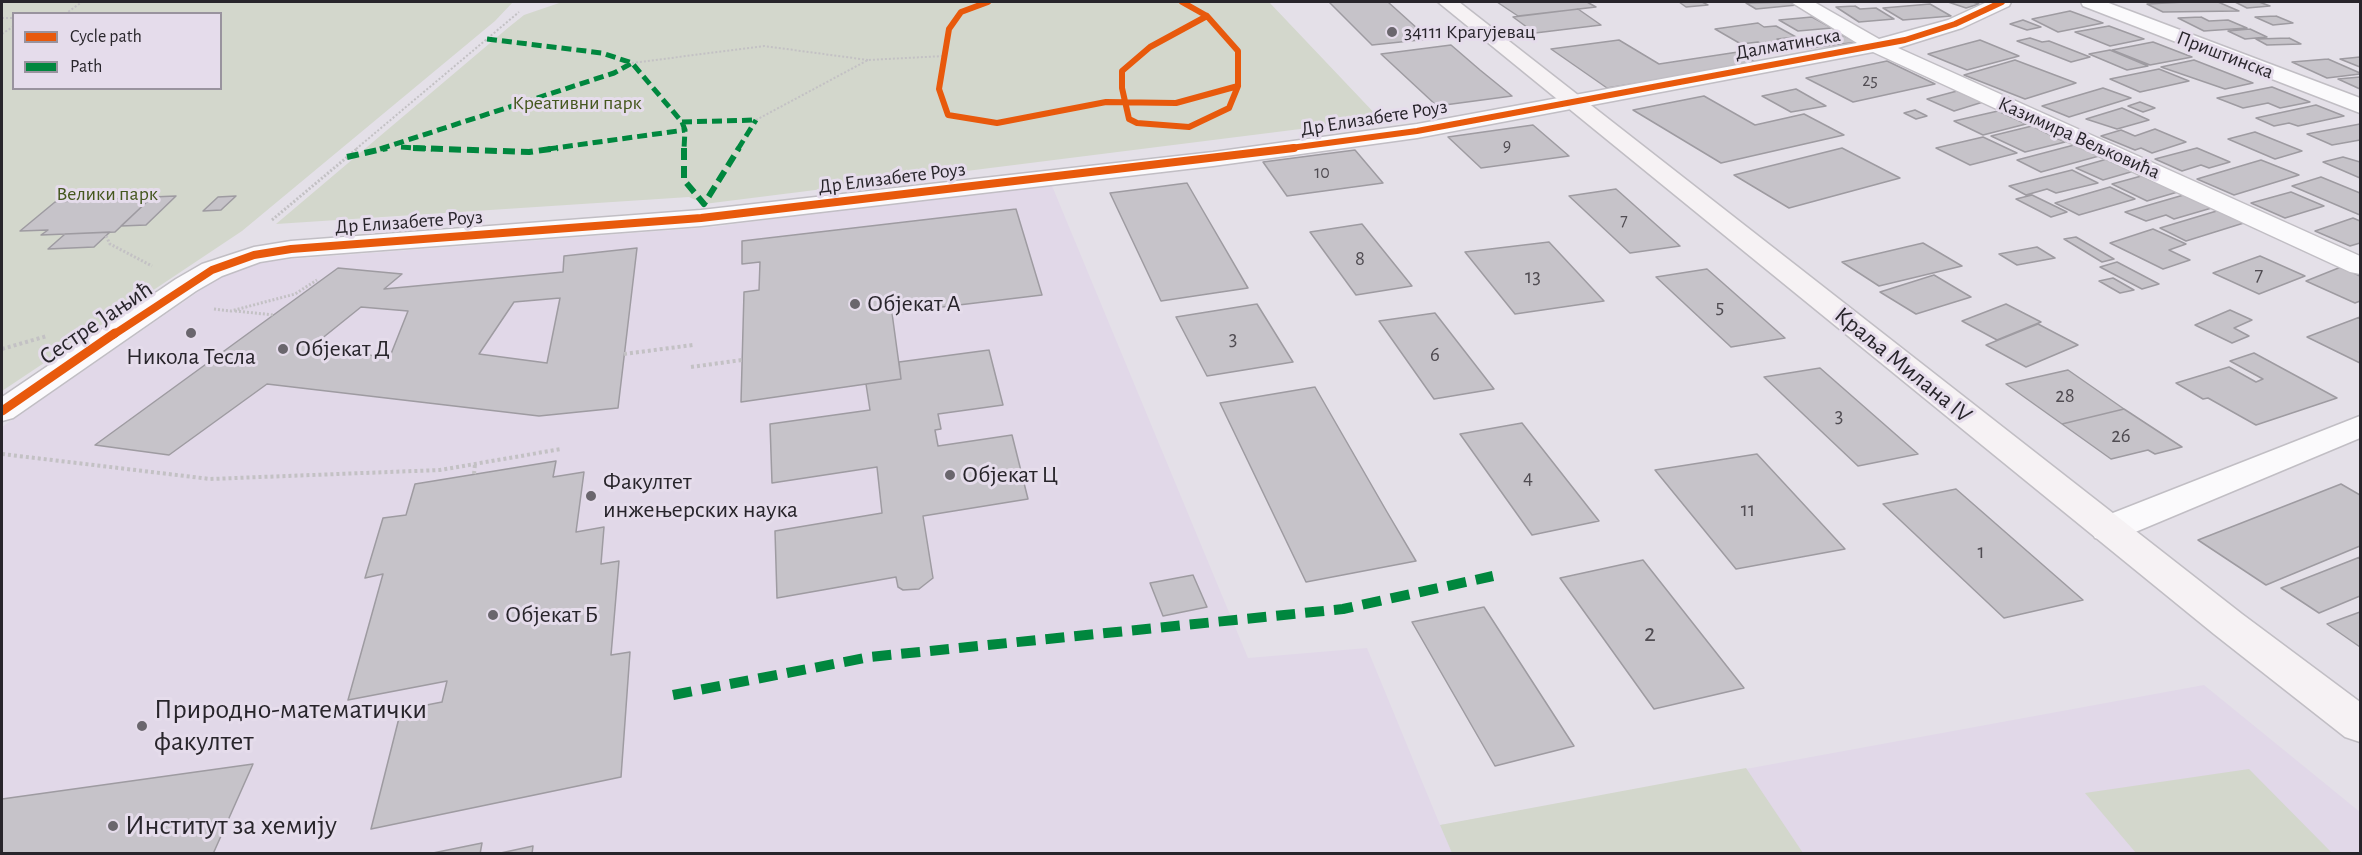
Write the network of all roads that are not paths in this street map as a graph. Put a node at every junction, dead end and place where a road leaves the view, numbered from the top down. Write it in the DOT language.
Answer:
graph roads {
  1 [pos="1448,2"];
  2 [pos="1801,2"];
  3 [pos="2002,2"];
  4 [pos="2090,2"];
  5 [pos="1877,46"];
  6 [pos="1575,101"];
  7 [pos="2361,106"];
  8 [pos="2361,266"];
  9 [pos="212,270"];
  10 [pos="2,411"];
  11 [pos="2361,426"];
  12 [pos="2108,529"];
  13 [pos="2361,725"];
  1 -- 6 [label="main road, Краља Милана IV"];
  2 -- 5 [label="street, Казимира Вељковића"];
  3 -- 5 [label="street, Далматинска"];
  4 -- 7 [label="street, Приштинска"];
  5 -- 6 [label="street, Далматинска"];
  5 -- 8 [label="street, Казимира Вељковића"];
  6 -- 9 [label="street, Др Елизабете Роуз"];
  6 -- 12 [label="main road, Краља Милана IV"];
  9 -- 10 [label="street, Сестре Јањић"];
  11 -- 12 [label="street"];
  12 -- 13 [label="main road, Краља Милана IV"];
}
